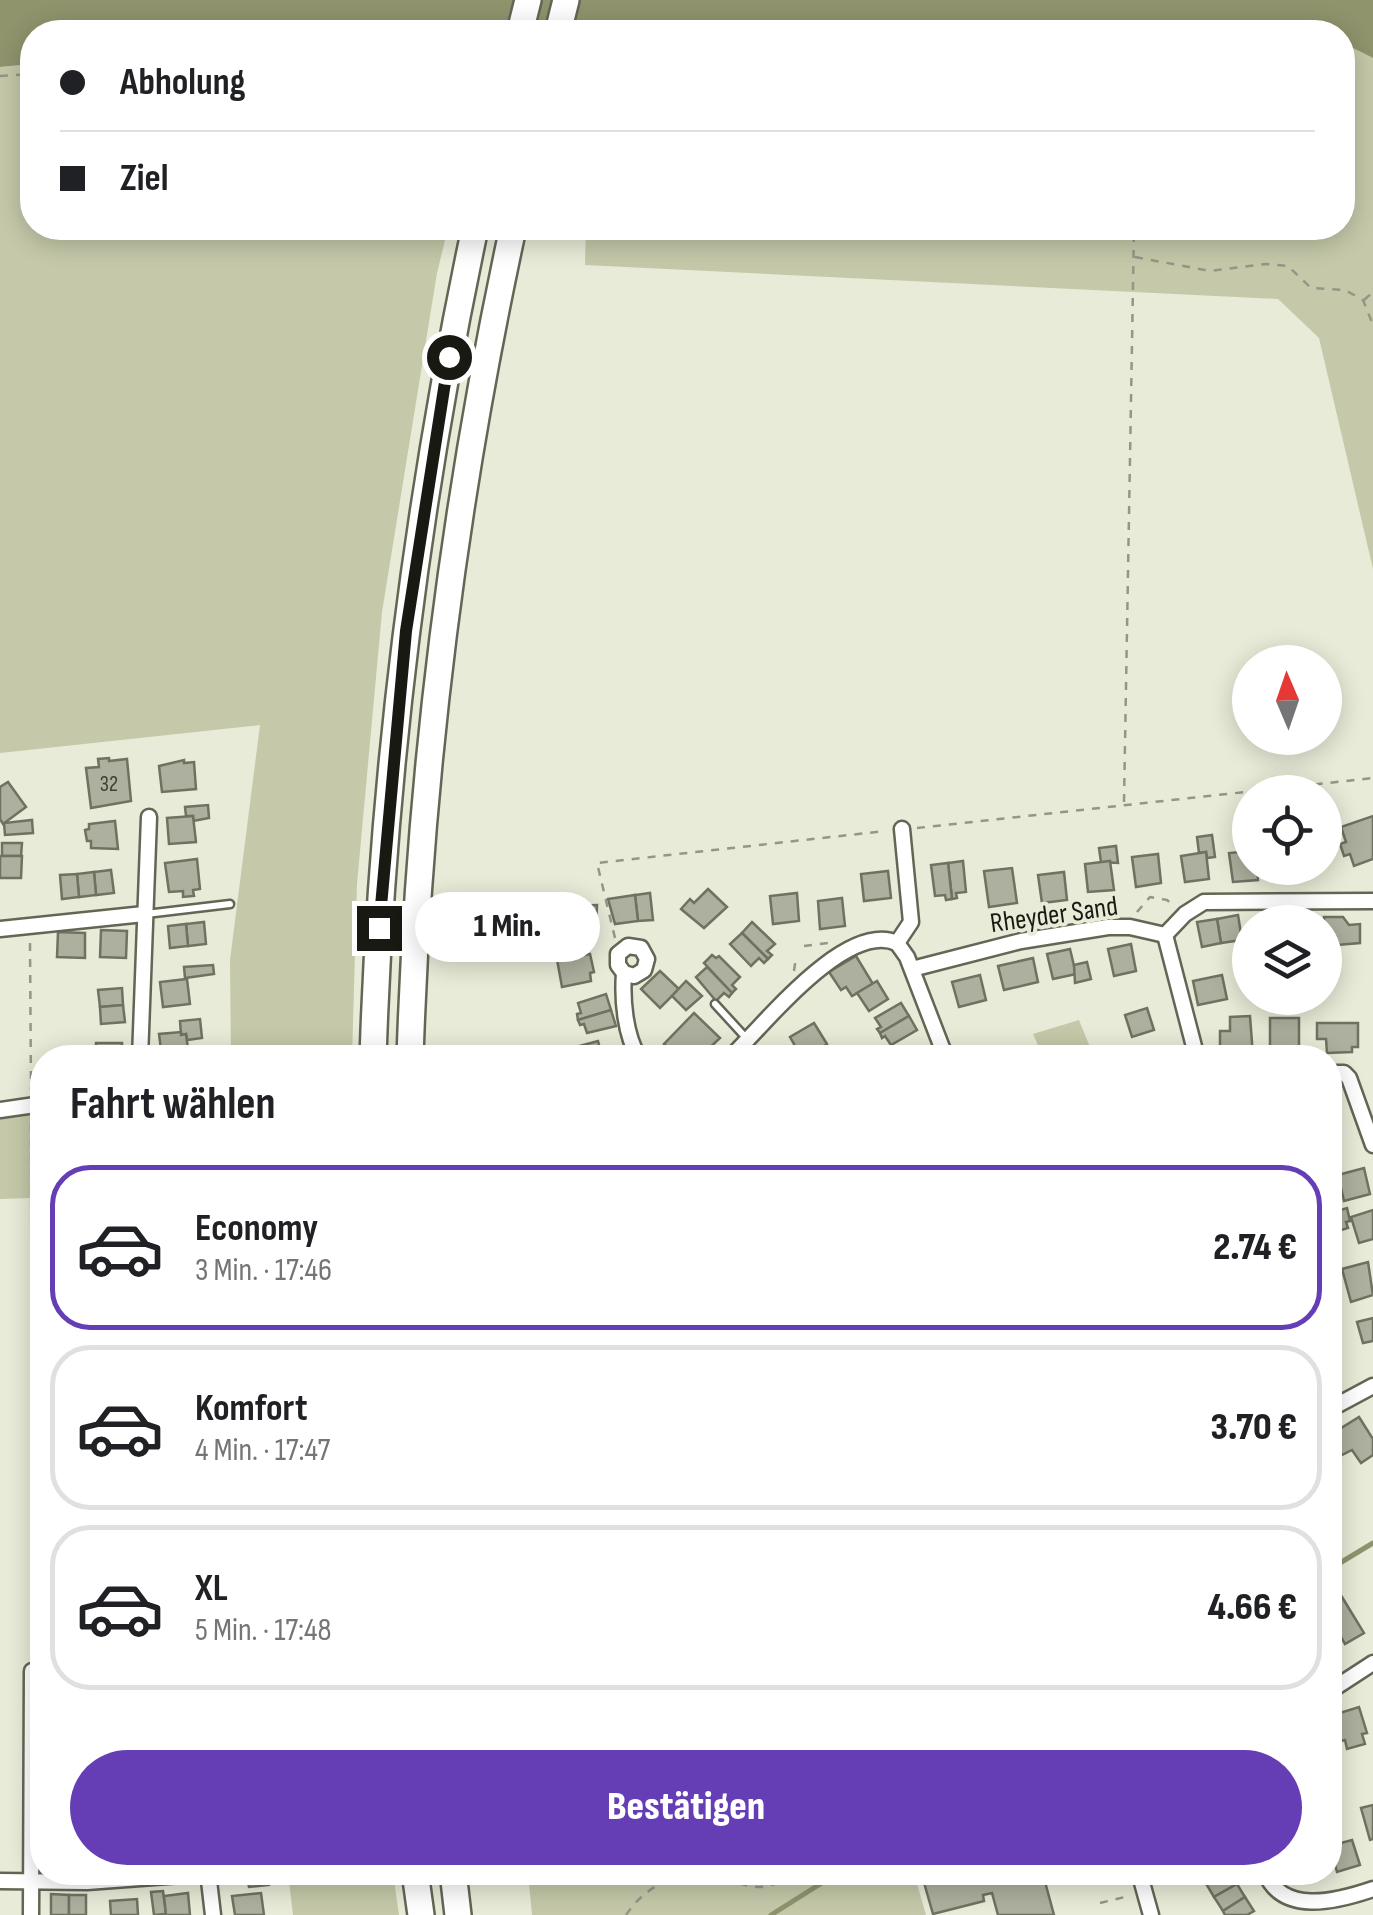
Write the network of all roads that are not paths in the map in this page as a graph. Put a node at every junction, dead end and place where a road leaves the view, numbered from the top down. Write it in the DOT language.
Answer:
graph roads {
  1 [pos="473,240"];
  2 [pos="511,240"];
  3 [pos="149,817"];
  4 [pos="902,829"];
  5 [pos="1373,901"];
  6 [pos="230,904"];
  7 [pos="144,914"];
  8 [pos="0,929"];
  9 [pos="1165,935"];
  10 [pos="897,943"];
  11 [pos="912,969"];
  12 [pos="624,974"];
  13 [pos="715,1004"];
  14 [pos="748,1040"];
  15 [pos="140,1045"];
  16 [pos="374,1045"];
  17 [pos="411,1045"];
  18 [pos="636,1045"];
  19 [pos="743,1045"];
  20 [pos="941,1045"];
  21 [pos="1194,1045"];
  22 [pos="1342,1073"];
  23 [pos="30,1106"];
  24 [pos="0,1110"];
  25 [pos="1372,1134"];
  26 [pos="1373,1386"];
  27 [pos="1342,1403"];
  28 [pos="1373,1663"];
  29 [pos="1342,1683"];
  30 [pos="0,1881"];
  31 [pos="30,1882"];
  32 [pos="32,1885"];
  33 [pos="209,1885"];
  34 [pos="417,1885"];
  35 [pos="455,1885"];
  36 [pos="1143,1885"];
  37 [pos="1268,1885"];
  38 [pos="1373,1889"];
  39 [pos="31,1915"];
  40 [pos="213,1915"];
  41 [pos="421,1915"];
  42 [pos="458,1915"];
  43 [pos="1151,1915"];
  1 -- 16 [label="highway"];
  2 -- 17 [label="highway"];
  3 -- 7 [label="street"];
  4 -- 10 [label="street"];
  5 -- 9 [label="street"];
  6 -- 7 [label="lane"];
  7 -- 8 [label="street"];
  7 -- 15 [label="street"];
  9 -- 11 [label="street, Rheyder Sand"];
  9 -- 21 [label="street"];
  10 -- 11 [label="street"];
  10 -- 14 [label="street"];
  11 -- 20 [label="street"];
  12 -- 12 [label="street"];
  12 -- 18 [label="street"];
  13 -- 14 [label="lane"];
  14 -- 19 [label="street"];
  22 -- 25 [label="street"];
  23 -- 24 [label="street"];
  26 -- 27 [label="street"];
  28 -- 29 [label="street"];
  30 -- 31 [label="street"];
  32 -- 39 [label="street"];
  33 -- 40 [label="street"];
  34 -- 41 [label="highway"];
  35 -- 42 [label="highway"];
  36 -- 43 [label="street"];
  37 -- 38 [label="street"];
}
